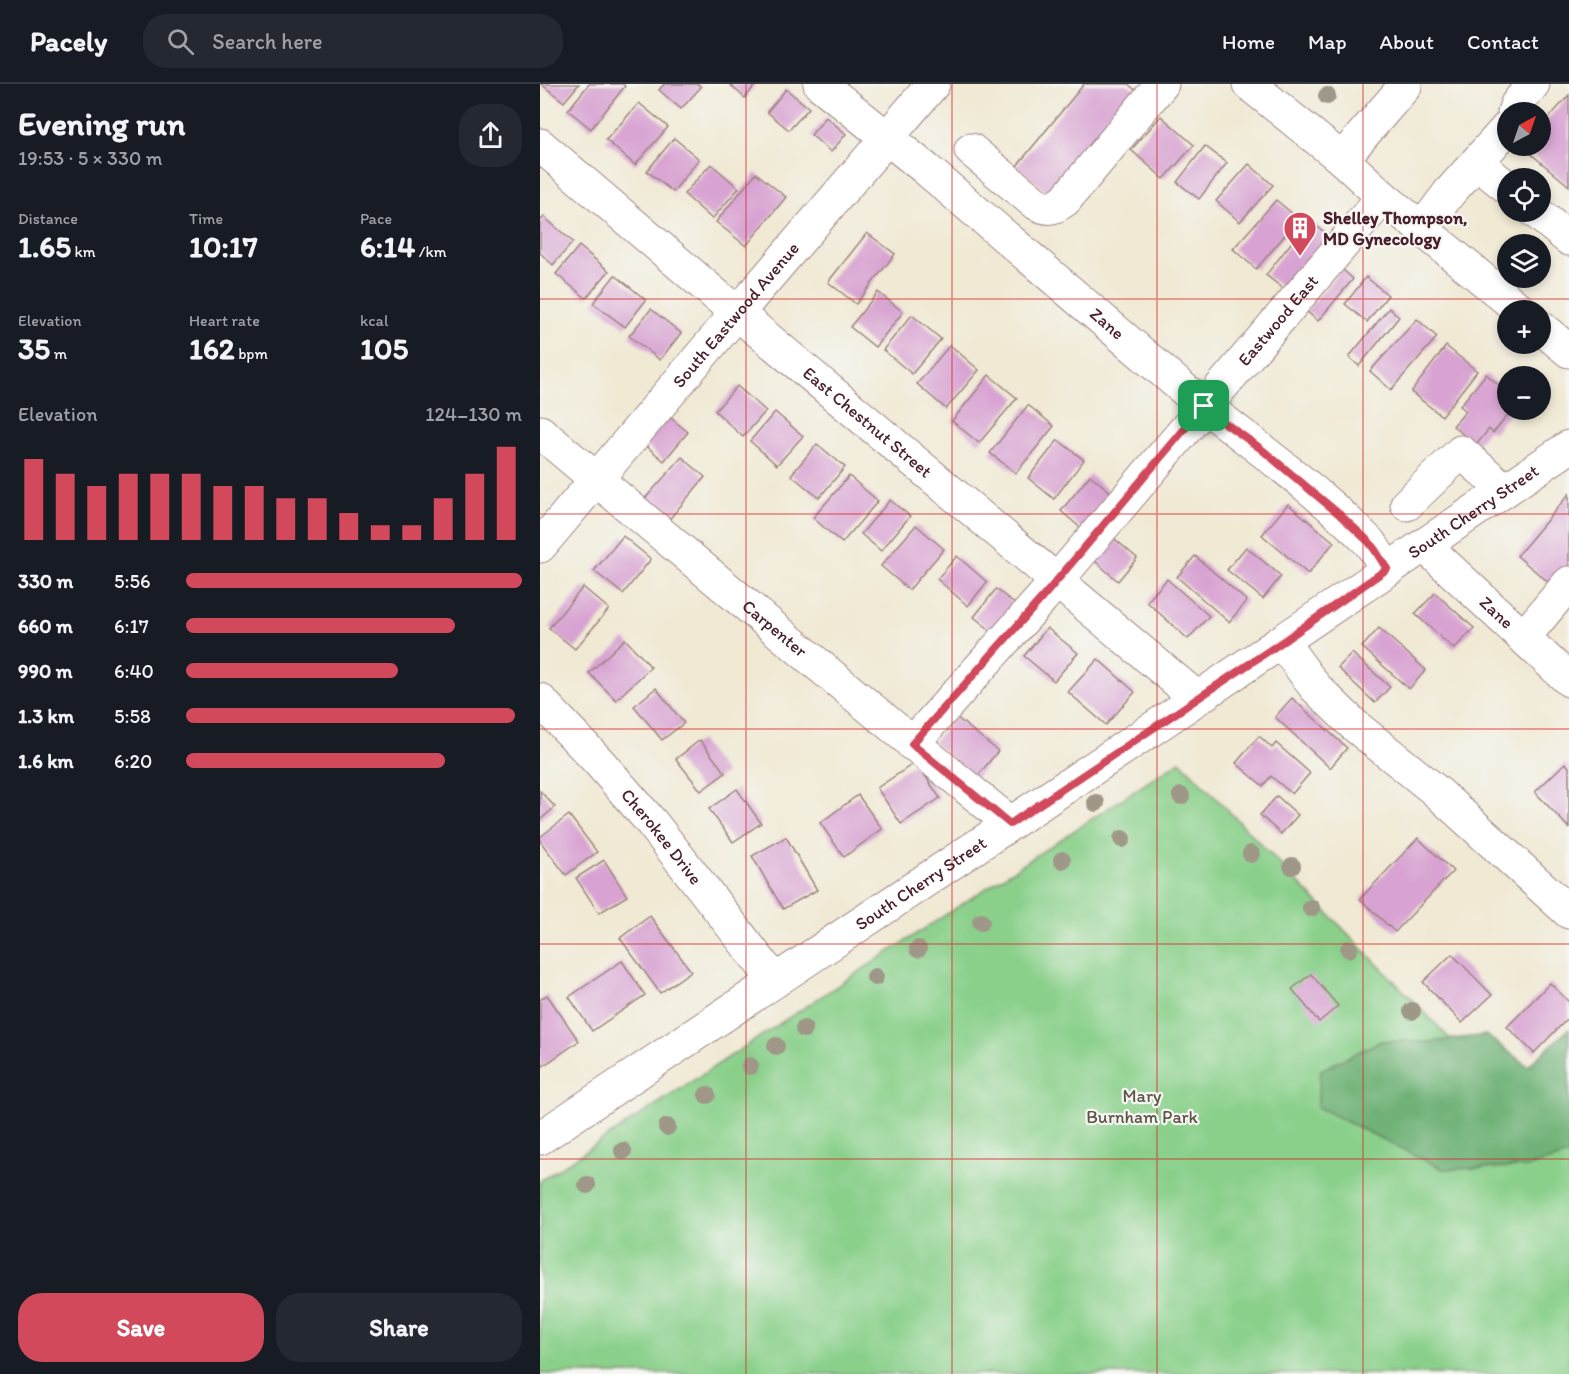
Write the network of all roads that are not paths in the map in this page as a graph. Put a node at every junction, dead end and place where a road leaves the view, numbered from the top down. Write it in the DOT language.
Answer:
graph roads {
  1 [pos="819,84"];
  2 [pos="933,84"];
  3 [pos="1162,84"];
  4 [pos="1249,84"];
  5 [pos="1533,84"];
  6 [pos="1405,86"];
  7 [pos="1519,102"];
  8 [pos="886,137"];
  9 [pos="1497,140"];
  10 [pos="540,145"];
  11 [pos="970,150"];
  12 [pos="1342,159"];
  13 [pos="1477,163"];
  14 [pos="1497,179"];
  15 [pos="1383,197"];
  16 [pos="1548,222"];
  17 [pos="1422,229"];
  18 [pos="1569,239"];
  19 [pos="1508,300"];
  20 [pos="737,313"];
  21 [pos="1551,336"];
  22 [pos="1569,351"];
  23 [pos="1204,406"];
  24 [pos="540,432"];
  25 [pos="1569,447"];
  26 [pos="596,480"];
  27 [pos="1505,490"];
  28 [pos="1407,504"];
  29 [pos="1424,545"];
  30 [pos="540,546"];
  31 [pos="1387,569"];
  32 [pos="1056,580"];
  33 [pos="1569,583"];
  34 [pos="1523,638"];
  35 [pos="1282,642"];
  36 [pos="1569,680"];
  37 [pos="1197,698"];
  38 [pos="540,700"];
  39 [pos="912,744"];
  40 [pos="1010,824"];
  41 [pos="1569,912"];
  42 [pos="775,981"];
  43 [pos="540,1138"];
  1 -- 8 [label="street, Zane"];
  2 -- 8 [label="street, South Eastwood Avenue"];
  3 -- 11 [label="street"];
  4 -- 12 [label="street"];
  5 -- 7 [label="street"];
  6 -- 12 [label="street"];
  8 -- 20 [label="street, South Eastwood Avenue"];
  8 -- 23 [label="street, Zane"];
  9 -- 13 [label="street"];
  10 -- 20 [label="street, East Chestnut Street"];
  12 -- 15 [label="street"];
  13 -- 14 [label="street"];
  13 -- 17 [label="street"];
  15 -- 17 [label="street"];
  15 -- 23 [label="street, Eastwood East"];
  16 -- 18 [label="street"];
  17 -- 19 [label="street"];
  20 -- 26 [label="street, South Eastwood Avenue"];
  20 -- 32 [label="street, East Chestnut Street"];
  21 -- 22 [label="street"];
  23 -- 31 [label="street, Zane"];
  23 -- 32 [label="street, Eastwood East"];
  24 -- 26 [label="street, Carpenter"];
  25 -- 27 [label="street, South Cherry Street"];
  26 -- 30 [label="street, South Eastwood Avenue"];
  26 -- 39 [label="street, Carpenter"];
  27 -- 28 [label="street"];
  27 -- 29 [label="street, South Cherry Street"];
  29 -- 31 [label="street, South Cherry Street"];
  29 -- 34 [label="street, Zane"];
  31 -- 35 [label="street, South Cherry Street"];
  32 -- 37 [label="street, East Chestnut Street"];
  32 -- 39 [label="street, Eastwood East"];
  33 -- 34 [label="street"];
  34 -- 36 [label="street, Zane"];
  35 -- 37 [label="street, South Cherry Street"];
  35 -- 41 [label="street"];
  37 -- 40 [label="street, South Cherry Street"];
  38 -- 42 [label="street, Cherokee Drive"];
  39 -- 40 [label="street, Carpenter"];
  40 -- 42 [label="street, South Cherry Street"];
  42 -- 43 [label="street, South Cherry Street"];
}
